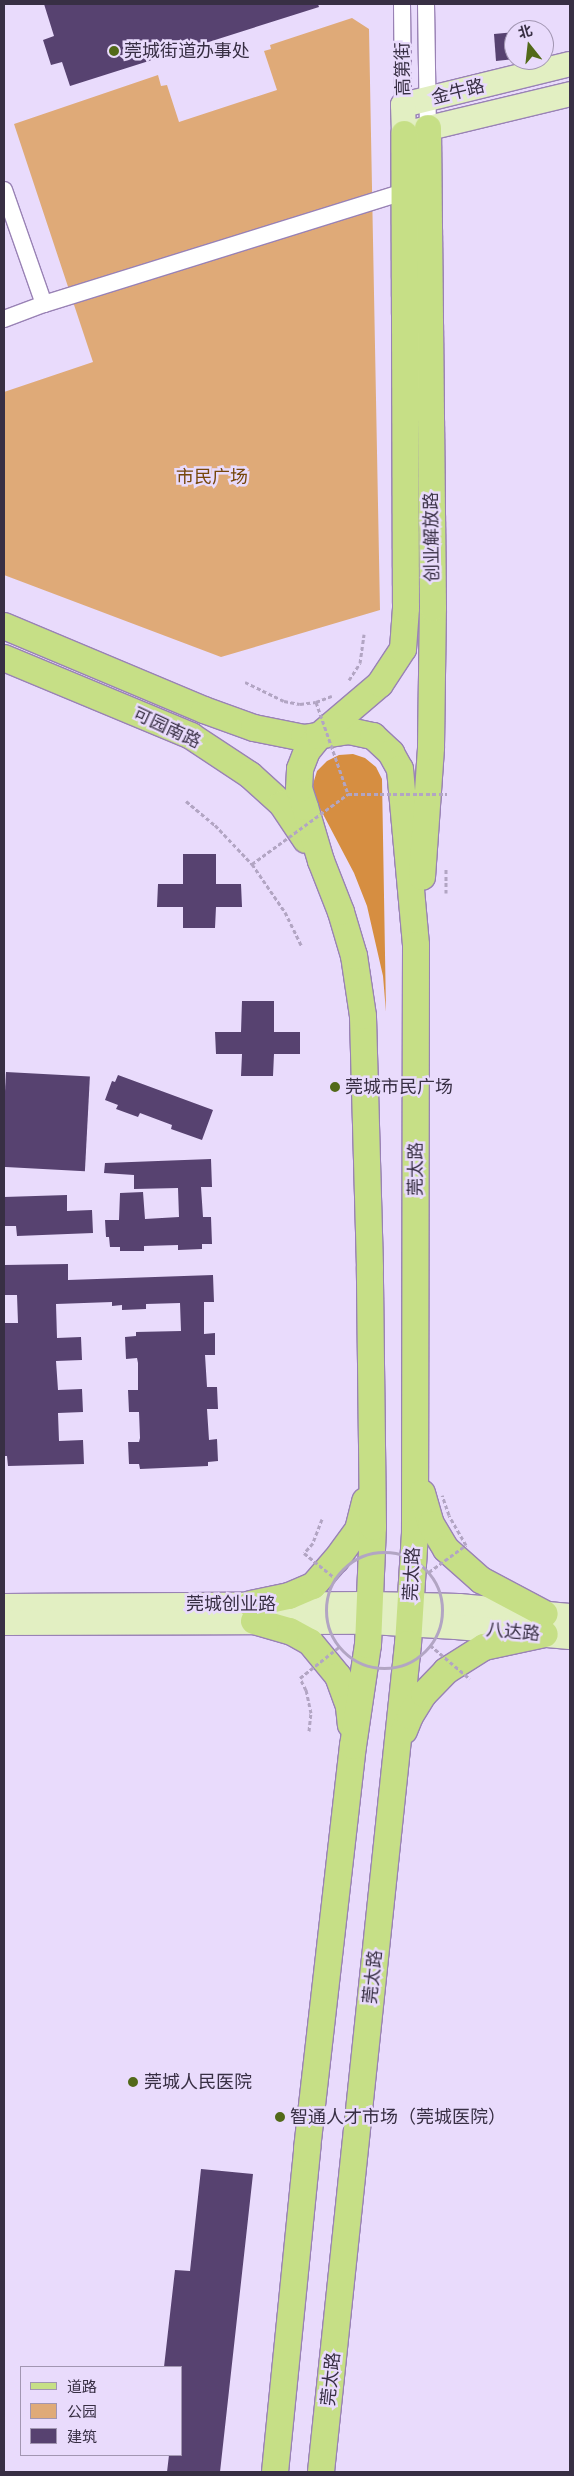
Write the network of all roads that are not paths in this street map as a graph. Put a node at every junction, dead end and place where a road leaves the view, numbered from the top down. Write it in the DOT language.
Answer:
graph roads {
  1 [pos="402,4"];
  2 [pos="426,4"];
  3 [pos="570,64"];
  4 [pos="570,94"];
  5 [pos="427,100"];
  6 [pos="404,105"];
  7 [pos="416,131"];
  8 [pos="4,190"];
  9 [pos="404,192"];
  10 [pos="44,304"];
  11 [pos="4,319"];
  12 [pos="4,626"];
  13 [pos="4,658"];
  14 [pos="342,701"];
  15 [pos="254,728"];
  16 [pos="319,736"];
  17 [pos="321,861"];
  18 [pos="416,945"];
  19 [pos="374,1469"];
  20 [pos="416,1474"];
  21 [pos="4,1606"];
  22 [pos="253,1613"];
  23 [pos="370,1613"];
  24 [pos="410,1615"];
  25 [pos="457,1616"];
  26 [pos="4,1622"];
  27 [pos="553,1622"];
  28 [pos="570,1637"];
  29 [pos="353,1746"];
  30 [pos="397,1748"];
  31 [pos="275,2472"];
  32 [pos="321,2472"];
  1 -- 6 [label="street, 高第街"];
  2 -- 5 [label="street, 高第街"];
  3 -- 5 [label="street, 金牛路"];
  4 -- 7 [label="street"];
  5 -- 6 [label="street, 金牛路"];
  5 -- 7 [label="street, 高第街"];
  6 -- 7 [label="street, 高第街"];
  7 -- 9 [label="main road, 创业解放路"];
  7 -- 18 [label="main road, 创业解放路"];
  8 -- 10 [label="street"];
  9 -- 10 [label="street"];
  9 -- 14 [label="main road, 创业解放路"];
  10 -- 11 [label="street"];
  12 -- 15 [label="main road, 可园南路"];
  13 -- 17 [label="main road, 可园南路"];
  14 -- 15 [label="main road"];
  14 -- 16 [label="main road, 创业解放路"];
  15 -- 16 [label="main road, 可园南路"];
  16 -- 17 [label="main road, 创业解放路"];
  16 -- 18 [label="main road, 莞太路"];
  17 -- 19 [label="main road"];
  18 -- 20 [label="main road, 莞太路"];
  19 -- 22 [label="main road"];
  19 -- 23 [label="main road"];
  20 -- 24 [label="main road, 莞太路"];
  20 -- 27 [label="main road"];
  21 -- 22 [label="street, 莞城创业路"];
  22 -- 23 [label="street, 莞城创业路"];
  22 -- 26 [label="street, 莞城创业路"];
  22 -- 29 [label="main road"];
  23 -- 24 [label="street, 莞城创业路"];
  23 -- 29 [label="main road"];
  24 -- 25 [label="street, 莞城创业路"];
  24 -- 30 [label="main road, 莞太路"];
  25 -- 27 [label="street, 八达路"];
  27 -- 28 [label="street, 八达路"];
  27 -- 30 [label="main road"];
  29 -- 31 [label="main road"];
  30 -- 32 [label="main road, 莞太路"];
}
